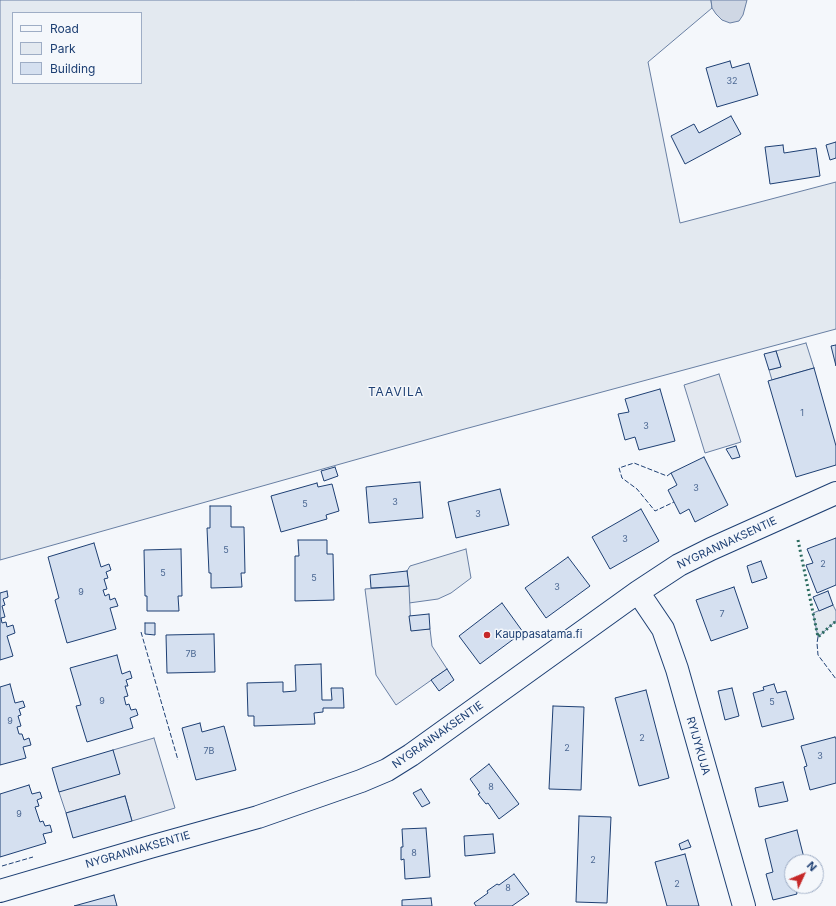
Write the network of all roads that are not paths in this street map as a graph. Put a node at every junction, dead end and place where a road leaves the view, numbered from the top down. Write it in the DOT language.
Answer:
graph roads {
  1 [pos="836,493"];
  2 [pos="638,592"];
  3 [pos="0,891"];
  4 [pos="744,906"];
  1 -- 2 [label="street, NYGRANNAKSENTIE"];
  2 -- 3 [label="street, NYGRANNAKSENTIE"];
  2 -- 4 [label="street, RYIJYKUJA"];
}
